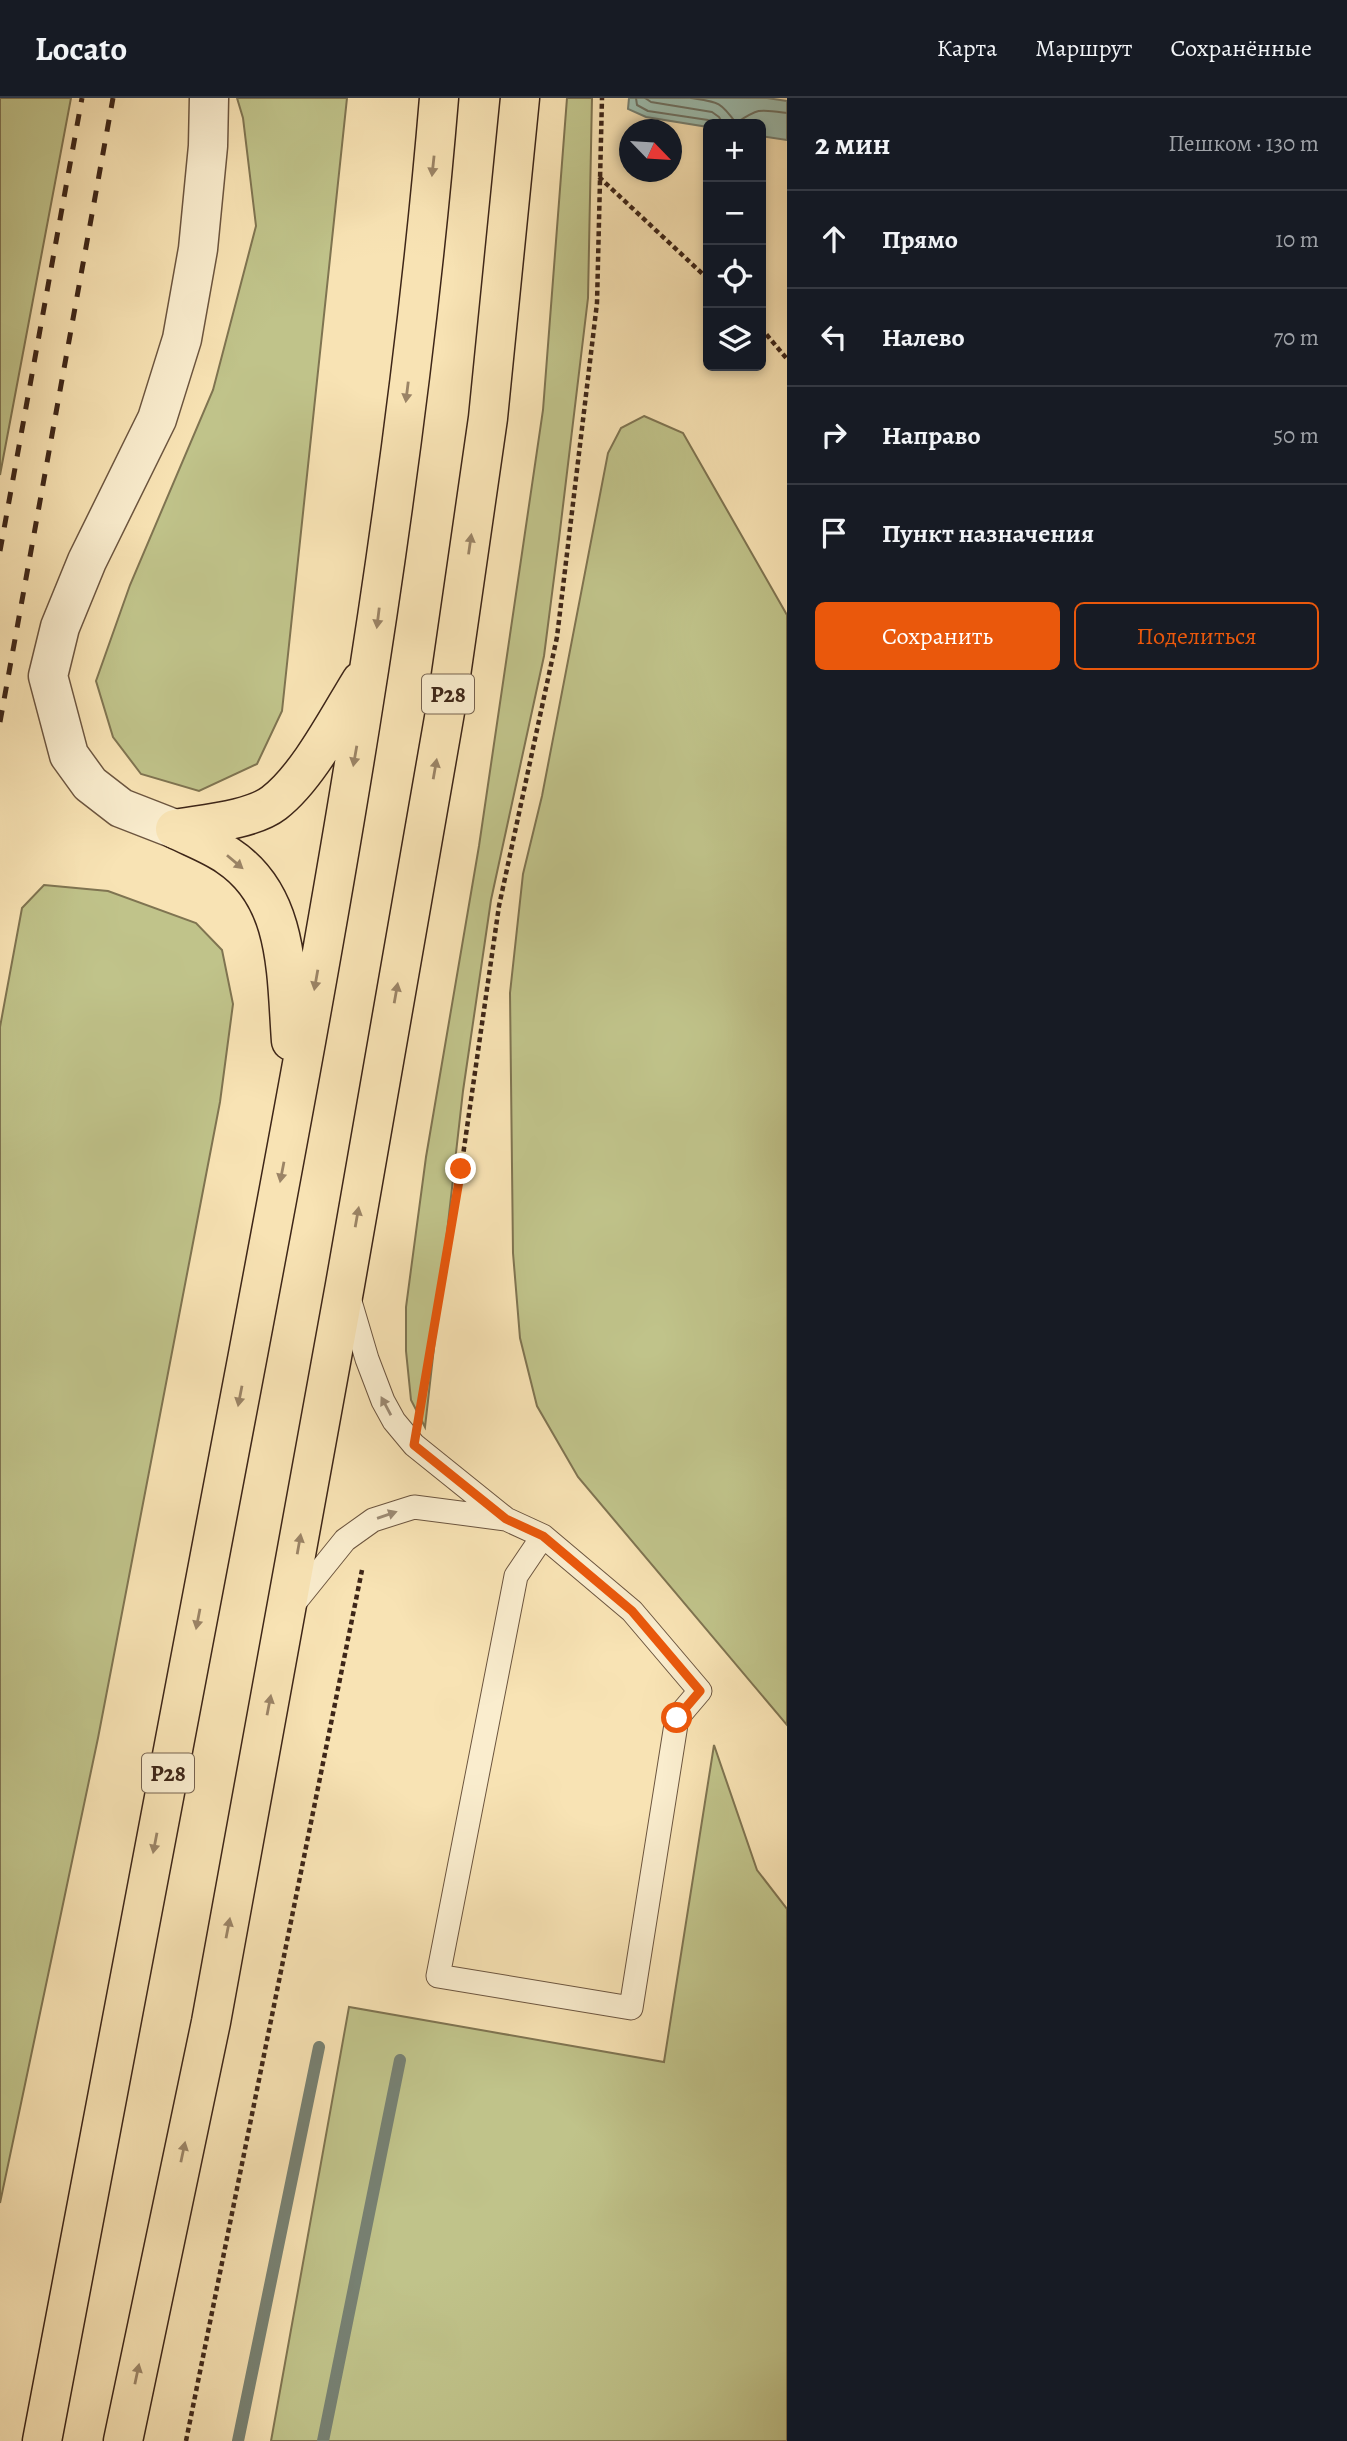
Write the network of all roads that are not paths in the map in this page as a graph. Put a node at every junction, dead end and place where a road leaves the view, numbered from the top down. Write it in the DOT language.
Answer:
graph roads {
  1 [pos="209,98"];
  2 [pos="439,98"];
  3 [pos="520,98"];
  4 [pos="371,665"];
  5 [pos="175,829"];
  6 [pos="295,1105"];
  7 [pos="345,1285"];
  8 [pos="506,1519"];
  9 [pos="543,1536"];
  10 [pos="287,1612"];
  11 [pos="42,2441"];
  12 [pos="123,2441"];
  1 -- 5 [label="street"];
  2 -- 4 [label="highway, Р28, one-way"];
  7 -- 3 [label="highway, Р28, one-way"];
  4 -- 5 [label="highway"];
  4 -- 6 [label="highway, Р28, one-way"];
  5 -- 6 [label="highway, one-way"];
  6 -- 11 [label="highway, Р28, one-way"];
  8 -- 7 [label="lane, one-way"];
  10 -- 7 [label="highway, Р28, one-way"];
  8 -- 9 [label="lane"];
  10 -- 8 [label="lane, one-way"];
  9 -- 9 [label="lane"];
  12 -- 10 [label="highway, Р28, one-way"];
}
